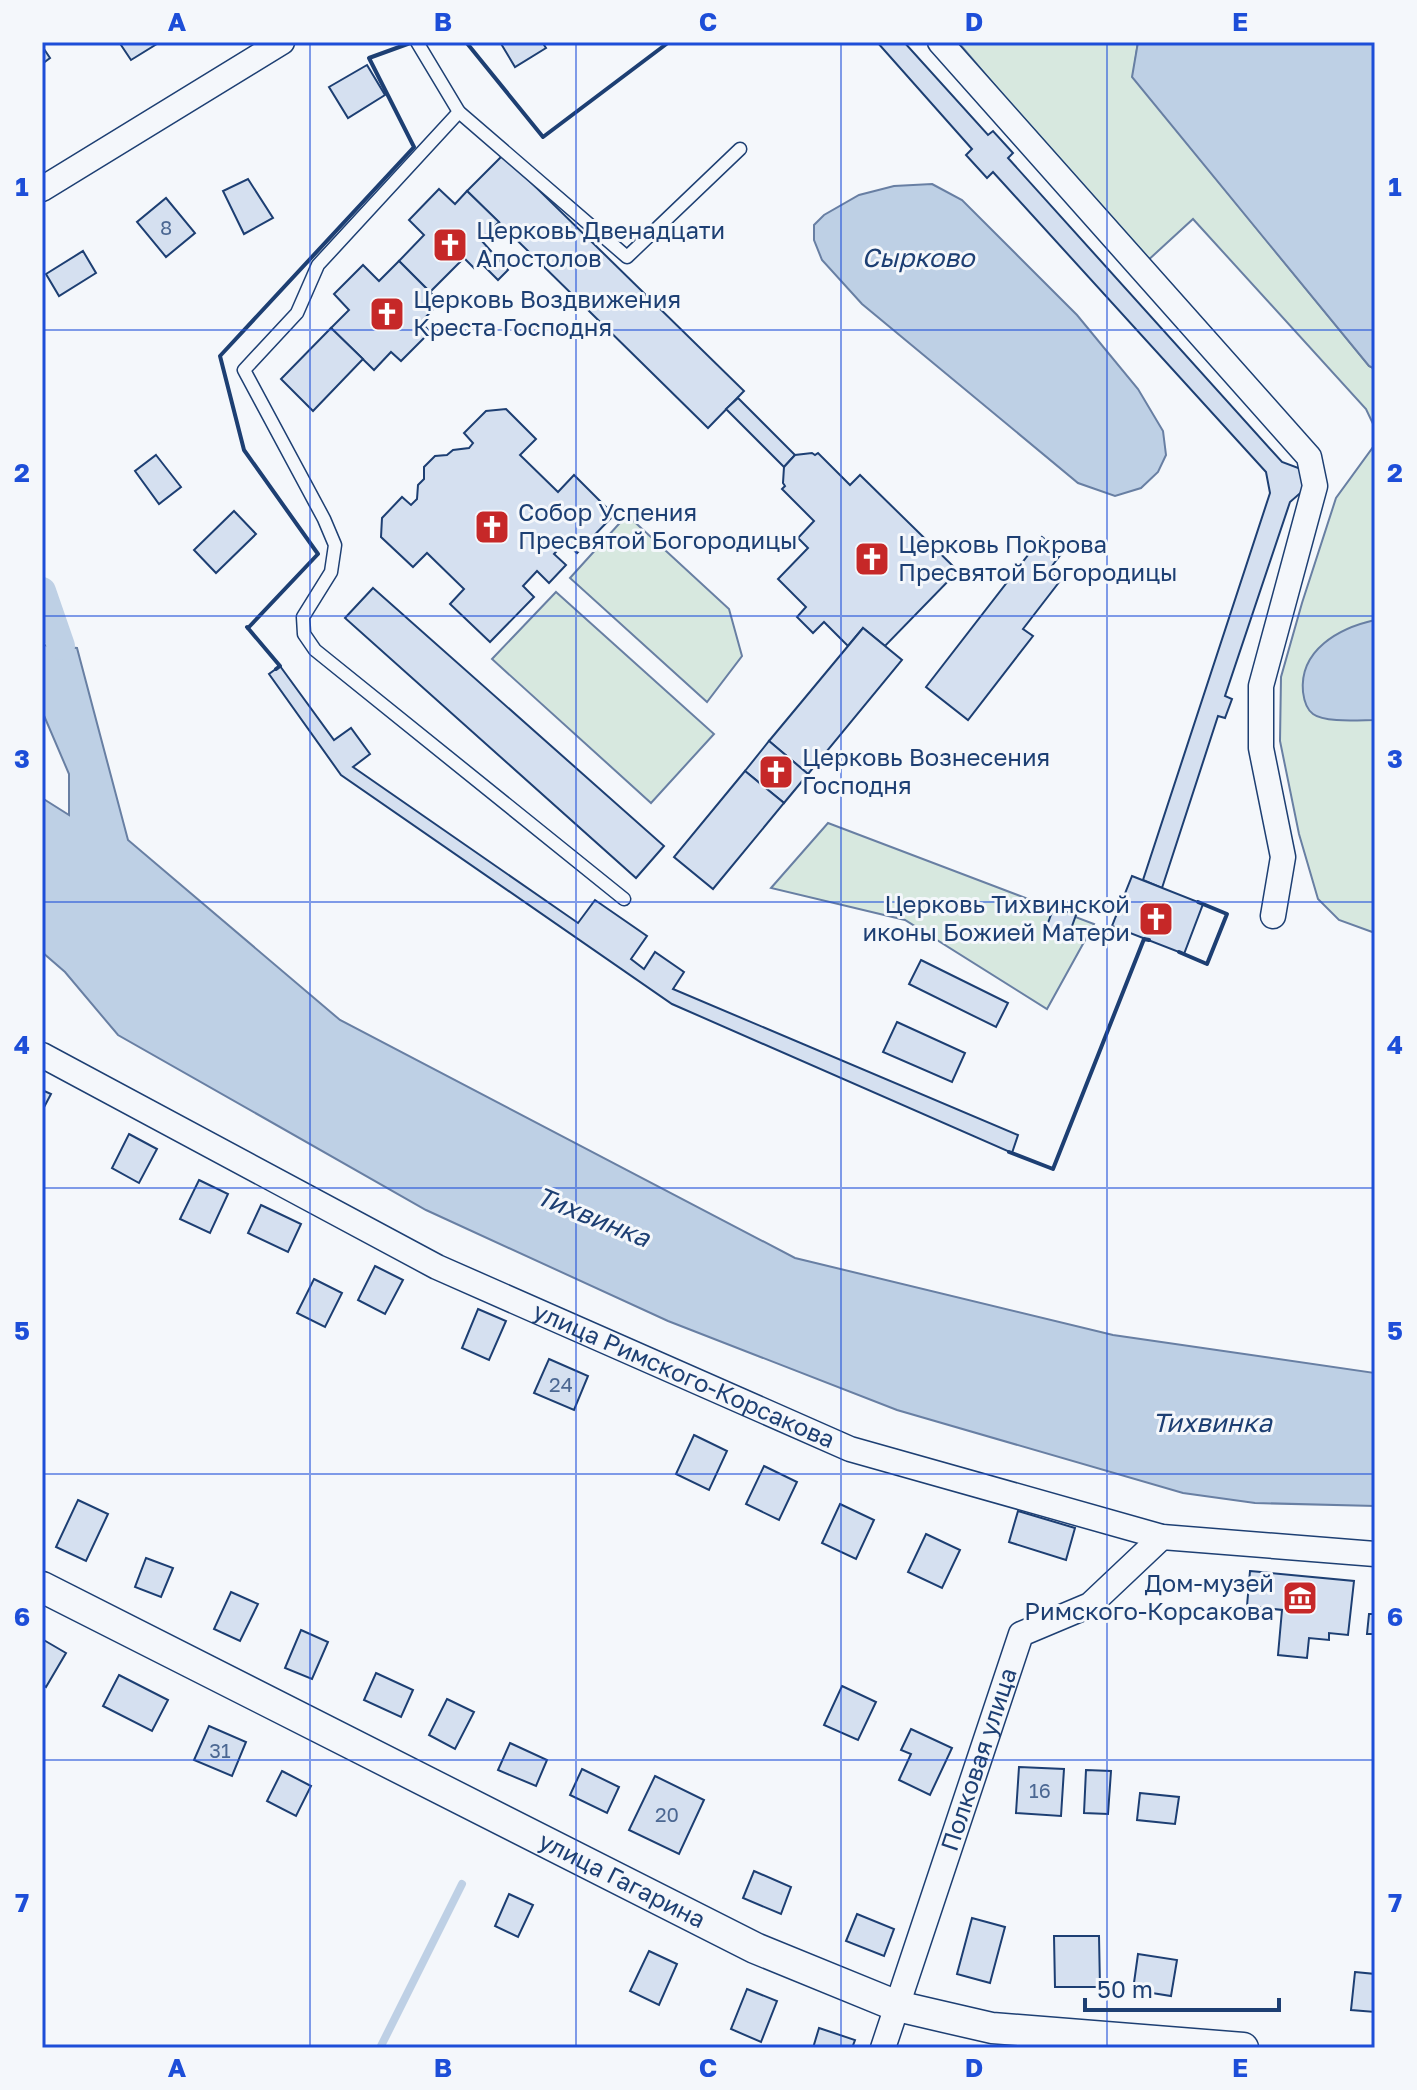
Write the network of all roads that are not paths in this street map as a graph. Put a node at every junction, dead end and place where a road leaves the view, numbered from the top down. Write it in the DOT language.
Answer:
graph roads {
  1 [pos="282,42"];
  2 [pos="417,42"];
  3 [pos="940,42"];
  4 [pos="459,112"];
  5 [pos="740,149"];
  6 [pos="42,189"];
  7 [pos="624,899"];
  8 [pos="1273,916"];
  9 [pos="42,1055"];
  10 [pos="1162,1537"];
  11 [pos="1375,1554"];
  12 [pos="42,1587"];
  13 [pos="897,2006"];
  14 [pos="883,2048"];
  15 [pos="1243,2048"];
  1 -- 6 [label="street"];
  2 -- 4 [label="lane"];
  3 -- 8 [label="street"];
  4 -- 5 [label="lane"];
  4 -- 7 [label="lane"];
  9 -- 10 [label="street, улица Римского-Корсакова"];
  10 -- 11 [label="street, улица Римского-Корсакова"];
  10 -- 13 [label="street, Полковая улица"];
  12 -- 13 [label="street, улица Гагарина"];
  13 -- 14 [label="street, Полковая улица"];
  13 -- 15 [label="street, улица Гагарина"];
}
